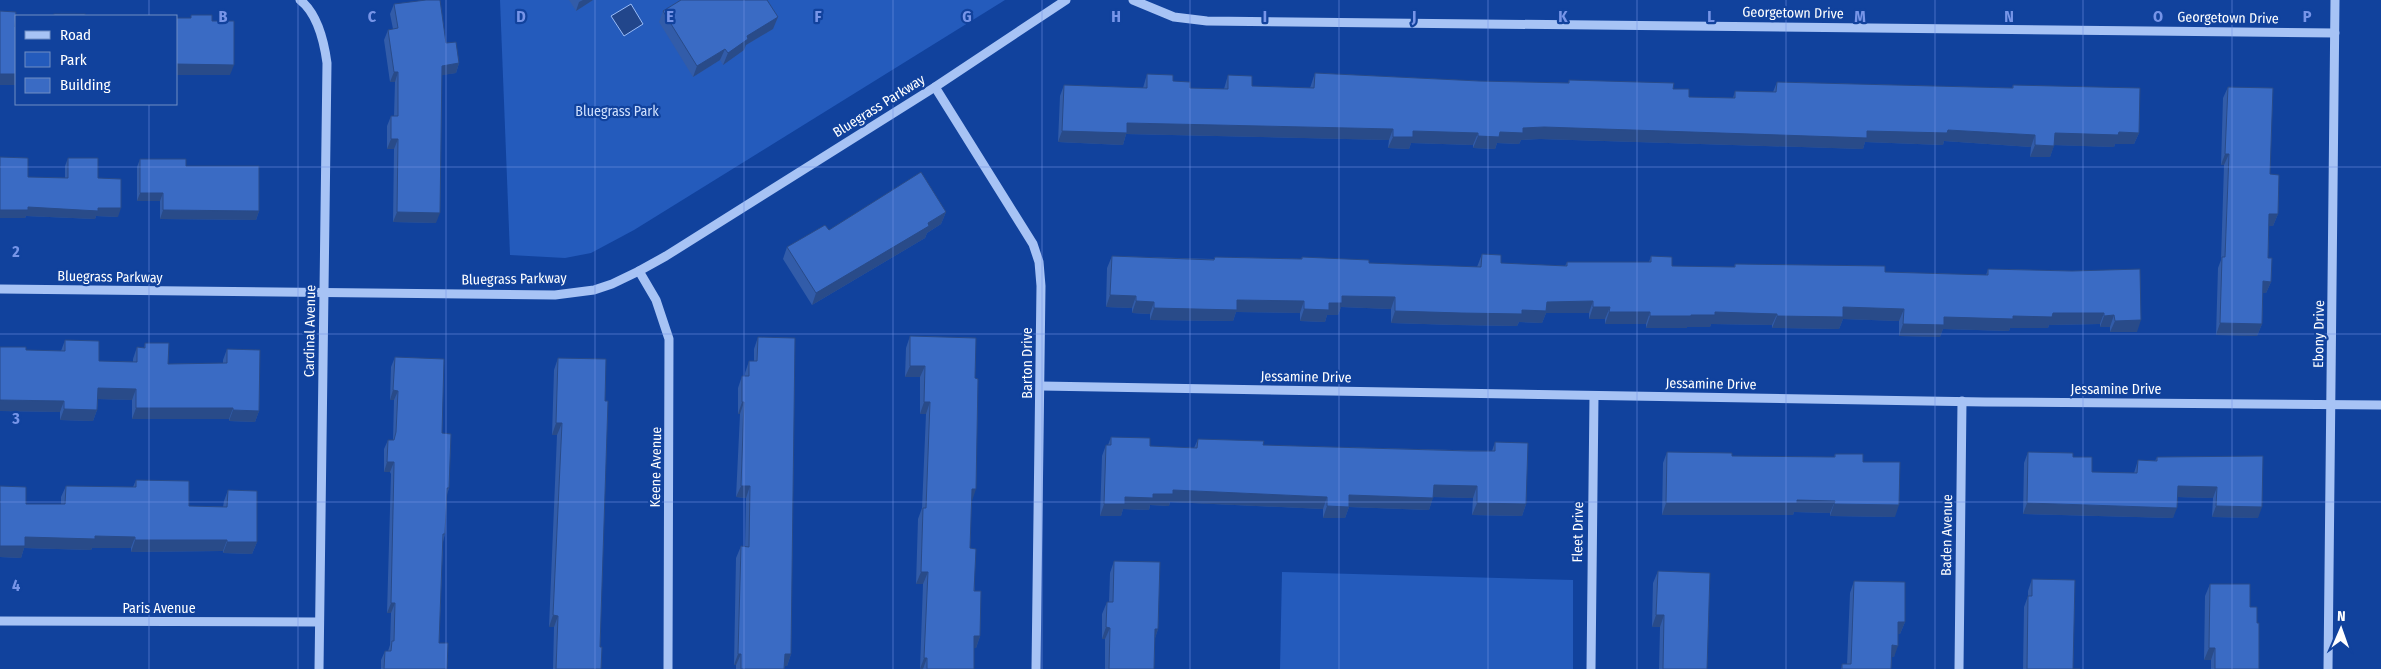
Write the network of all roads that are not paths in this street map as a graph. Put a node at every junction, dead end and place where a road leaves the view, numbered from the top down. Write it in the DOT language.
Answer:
graph roads {
  1 [pos="300,0"];
  2 [pos="1066,0"];
  3 [pos="1133,0"];
  4 [pos="2335,0"];
  5 [pos="2335,32"];
  6 [pos="935,87"];
  7 [pos="639,272"];
  8 [pos="0,289"];
  9 [pos="324,291"];
  10 [pos="1040,386"];
  11 [pos="1594,396"];
  12 [pos="1962,401"];
  13 [pos="2332,404"];
  14 [pos="2381,405"];
  15 [pos="0,621"];
  16 [pos="319,622"];
  17 [pos="319,669"];
  18 [pos="668,669"];
  19 [pos="1036,669"];
  20 [pos="1590,669"];
  21 [pos="1959,669"];
  22 [pos="2328,669"];
  1 -- 9 [label="street, Cardinal Avenue"];
  2 -- 6 [label="street, Bluegrass Parkway"];
  3 -- 5 [label="street, Georgetown Drive"];
  4 -- 5 [label="street, Ebony Drive"];
  5 -- 13 [label="street, Ebony Drive"];
  6 -- 7 [label="street, Bluegrass Parkway"];
  6 -- 10 [label="street, Barton Drive"];
  7 -- 9 [label="street, Bluegrass Parkway"];
  7 -- 18 [label="street, Keene Avenue"];
  8 -- 9 [label="street, Bluegrass Parkway"];
  9 -- 16 [label="street, Cardinal Avenue"];
  10 -- 11 [label="street, Jessamine Drive"];
  10 -- 19 [label="street, Barton Drive"];
  11 -- 12 [label="street, Jessamine Drive"];
  11 -- 20 [label="street, Fleet Drive"];
  12 -- 13 [label="street, Jessamine Drive"];
  12 -- 21 [label="street, Baden Avenue"];
  13 -- 14 [label="street, Jessamine Drive"];
  13 -- 22 [label="street, Ebony Drive"];
  15 -- 16 [label="street, Paris Avenue"];
  16 -- 17 [label="street, Cardinal Avenue"];
}
